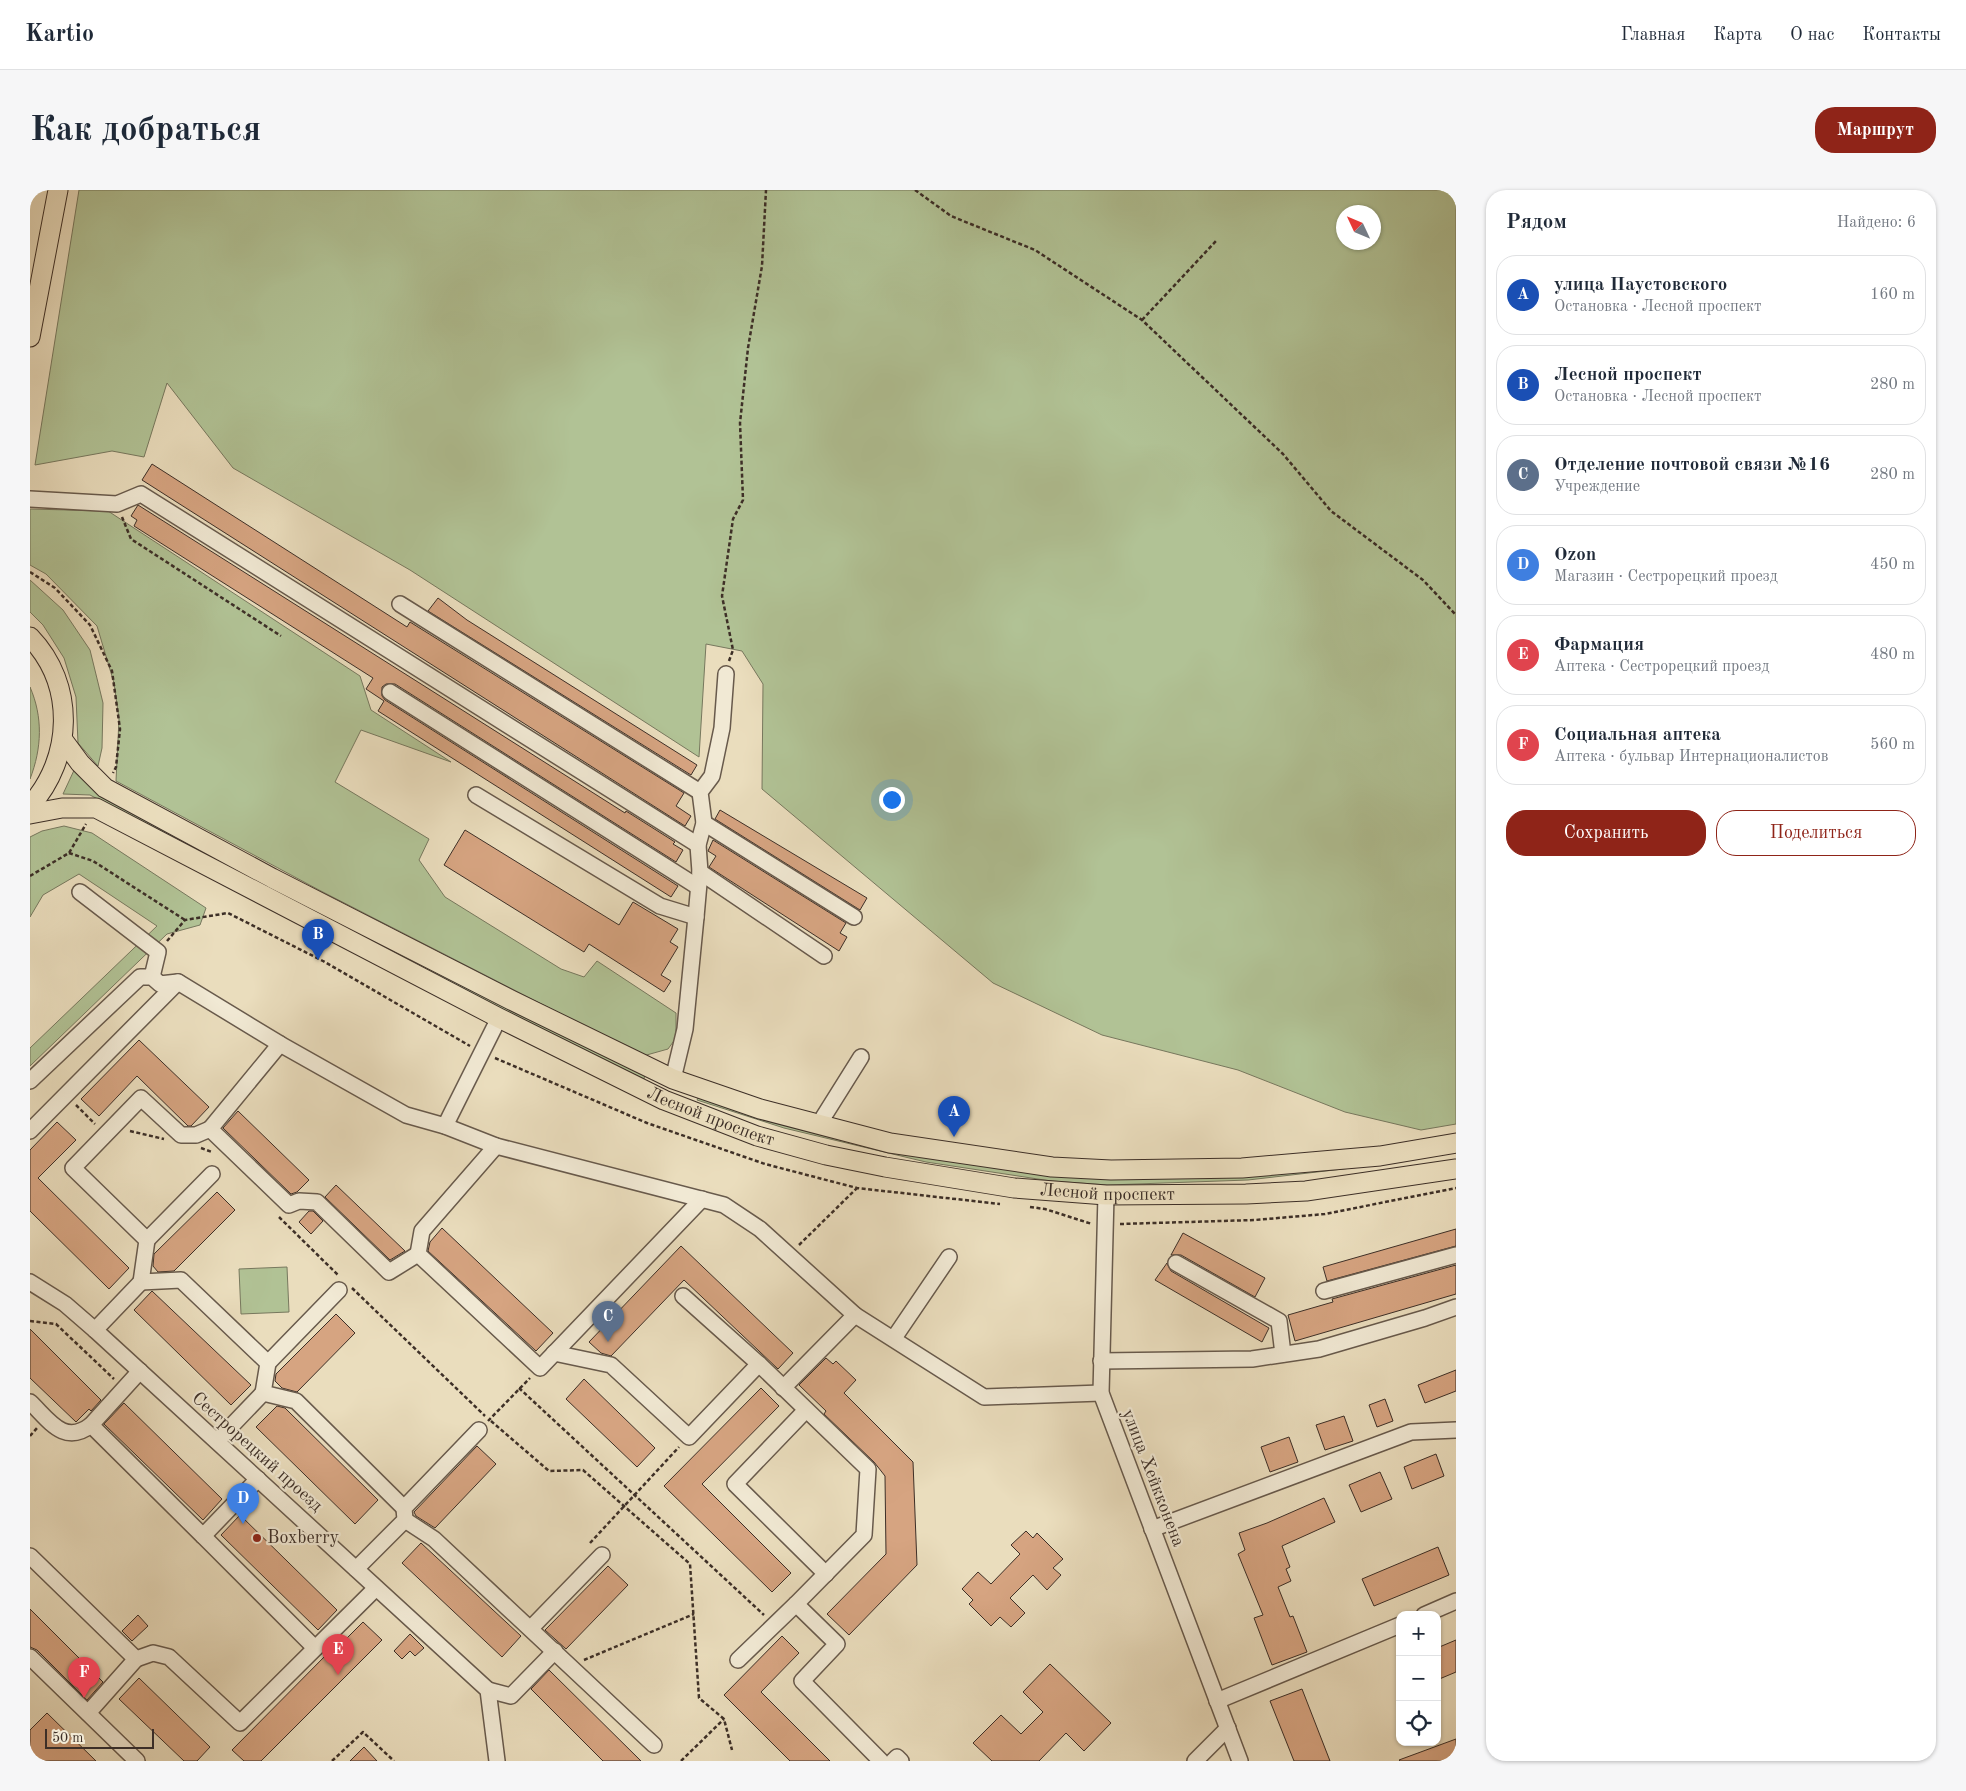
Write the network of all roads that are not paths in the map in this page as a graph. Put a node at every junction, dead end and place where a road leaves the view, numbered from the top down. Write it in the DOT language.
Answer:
graph roads {
  1 [pos="58,190"];
  2 [pos="30,337"];
  3 [pos="30,498"];
  4 [pos="400,604"];
  5 [pos="30,637"];
  6 [pos="726,674"];
  7 [pos="390,692"];
  8 [pos="63,740"];
  9 [pos="700,792"];
  10 [pos="476,795"];
  11 [pos="30,806"];
  12 [pos="30,814"];
  13 [pos="704,823"];
  14 [pos="698,845"];
  15 [pos="699,879"];
  16 [pos="80,892"];
  17 [pos="696,917"];
  18 [pos="854,917"];
  19 [pos="824,956"];
  20 [pos="152,977"];
  21 [pos="178,982"];
  22 [pos="498,1018"];
  23 [pos="280,1044"];
  24 [pos="861,1057"];
  25 [pos="674,1079"];
  26 [pos="30,1081"];
  27 [pos="664,1100"];
  28 [pos="819,1124"];
  29 [pos="445,1126"];
  30 [pos="210,1129"];
  31 [pos="30,1130"];
  32 [pos="1456,1143"];
  33 [pos="496,1146"];
  34 [pos="1456,1169"];
  35 [pos="212,1174"];
  36 [pos="1106,1195"];
  37 [pos="702,1199"];
  38 [pos="147,1240"];
  39 [pos="418,1254"];
  40 [pos="1456,1255"];
  41 [pos="949,1257"];
  42 [pos="1176,1263"];
  43 [pos="30,1282"];
  44 [pos="141,1282"];
  45 [pos="339,1290"];
  46 [pos="1324,1291"];
  47 [pos="683,1296"];
  48 [pos="1456,1307"];
  49 [pos="855,1315"];
  50 [pos="95,1330"];
  51 [pos="894,1338"];
  52 [pos="554,1353"];
  53 [pos="1283,1354"];
  54 [pos="1102,1361"];
  55 [pos="268,1363"];
  56 [pos="759,1364"];
  57 [pos="140,1371"];
  58 [pos="783,1388"];
  59 [pos="263,1393"];
  60 [pos="1101,1393"];
  61 [pos="30,1402"];
  62 [pos="806,1410"];
  63 [pos="92,1425"];
  64 [pos="484,1425"];
  65 [pos="1456,1430"];
  66 [pos="217,1441"];
  67 [pos="258,1479"];
  68 [pos="404,1514"];
  69 [pos="1152,1529"];
  70 [pos="203,1536"];
  71 [pos="602,1555"];
  72 [pos="30,1556"];
  73 [pos="356,1569"];
  74 [pos="826,1574"];
  75 [pos="376,1588"];
  76 [pos="1456,1601"];
  77 [pos="796,1604"];
  78 [pos="1433,1611"];
  79 [pos="1396,1627"];
  80 [pos="531,1628"];
  81 [pos="315,1648"];
  82 [pos="555,1652"];
  83 [pos="30,1657"];
  84 [pos="136,1659"];
  85 [pos="738,1660"];
  86 [pos="488,1690"];
  87 [pos="1217,1701"];
  88 [pos="88,1713"];
  89 [pos="1228,1728"];
  90 [pos="654,1746"];
  91 [pos="137,1761"];
  92 [pos="497,1761"];
  93 [pos="881,1761"];
  94 [pos="893,1761"];
  95 [pos="901,1761"];
  96 [pos="1195,1761"];
  97 [pos="1240,1761"];
  1 -- 2 [label="main road"];
  3 -- 14 [label="street"];
  4 -- 9 [label="street"];
  5 -- 8 [label="main road"];
  6 -- 9 [label="street"];
  7 -- 15 [label="street"];
  8 -- 11 [label="main road"];
  8 -- 25 [label="main road, Лесной проспект"];
  9 -- 13 [label="street"];
  10 -- 17 [label="street"];
  12 -- 22 [label="main road, Лесной проспект"];
  13 -- 14 [label="street"];
  13 -- 18 [label="street"];
  14 -- 15 [label="street"];
  15 -- 17 [label="street"];
  15 -- 19 [label="street"];
  16 -- 20 [label="street"];
  17 -- 25 [label="street"];
  20 -- 21 [label="street"];
  20 -- 26 [label="street"];
  21 -- 23 [label="street"];
  21 -- 31 [label="street"];
  22 -- 27 [label="main road, Лесной проспект"];
  22 -- 29 [label="street"];
  23 -- 29 [label="street"];
  23 -- 30 [label="street"];
  24 -- 28 [label="street"];
  25 -- 27 [label="main road"];
  25 -- 28 [label="main road, Лесной проспект"];
  27 -- 36 [label="main road, Лесной проспект"];
  28 -- 32 [label="main road, Лесной проспект"];
  29 -- 33 [label="street"];
  30 -- 38 [label="street"];
  30 -- 39 [label="street"];
  33 -- 37 [label="street"];
  33 -- 39 [label="street"];
  34 -- 36 [label="main road, Лесной проспект"];
  35 -- 38 [label="street"];
  36 -- 54 [label="street, улица Хейкконена"];
  37 -- 49 [label="street"];
  37 -- 52 [label="street"];
  38 -- 44 [label="street"];
  39 -- 52 [label="street"];
  40 -- 46 [label="street"];
  41 -- 51 [label="street"];
  42 -- 53 [label="street"];
  43 -- 50 [label="street, Сестрорецкий проезд"];
  44 -- 50 [label="street"];
  44 -- 55 [label="street"];
  45 -- 55 [label="street"];
  47 -- 56 [label="street"];
  48 -- 53 [label="street"];
  49 -- 51 [label="street"];
  49 -- 58 [label="street"];
  50 -- 57 [label="street, Сестрорецкий проезд"];
  51 -- 60 [label="street"];
  52 -- 56 [label="street"];
  53 -- 54 [label="street"];
  54 -- 60 [label="street, улица Хейкконена"];
  55 -- 59 [label="street"];
  56 -- 58 [label="street"];
  57 -- 63 [label="street"];
  57 -- 66 [label="street, Сестрорецкий проезд"];
  58 -- 62 [label="street"];
  59 -- 66 [label="street"];
  59 -- 68 [label="street"];
  60 -- 69 [label="street, улица Хейкконена"];
  61 -- 63 [label="street"];
  62 -- 74 [label="street"];
  62 -- 74 [label="street"];
  63 -- 70 [label="street"];
  64 -- 68 [label="street"];
  65 -- 69 [label="street"];
  66 -- 67 [label="street, Сестрорецкий проезд"];
  67 -- 70 [label="street"];
  67 -- 73 [label="street, Сестрорецкий проезд"];
  68 -- 73 [label="street"];
  68 -- 80 [label="street"];
  69 -- 87 [label="street, улица Хейкконена"];
  70 -- 81 [label="street"];
  71 -- 80 [label="street"];
  72 -- 84 [label="street"];
  73 -- 75 [label="street, Сестрорецкий проезд"];
  74 -- 77 [label="street"];
  75 -- 81 [label="street"];
  75 -- 86 [label="street, Сестрорецкий проезд"];
  76 -- 78 [label="street"];
  77 -- 85 [label="street"];
  77 -- 93 [label="street"];
  79 -- 87 [label="street"];
  80 -- 82 [label="street"];
  81 -- 84 [label="street"];
  82 -- 86 [label="street"];
  82 -- 90 [label="street"];
  83 -- 88 [label="street"];
  84 -- 88 [label="street"];
  86 -- 92 [label="street"];
  87 -- 89 [label="street, улица Хейкконена"];
  88 -- 91 [label="street"];
  89 -- 96 [label="street"];
  89 -- 97 [label="street, улица Хейкконена"];
  94 -- 95 [label="street"];
}
